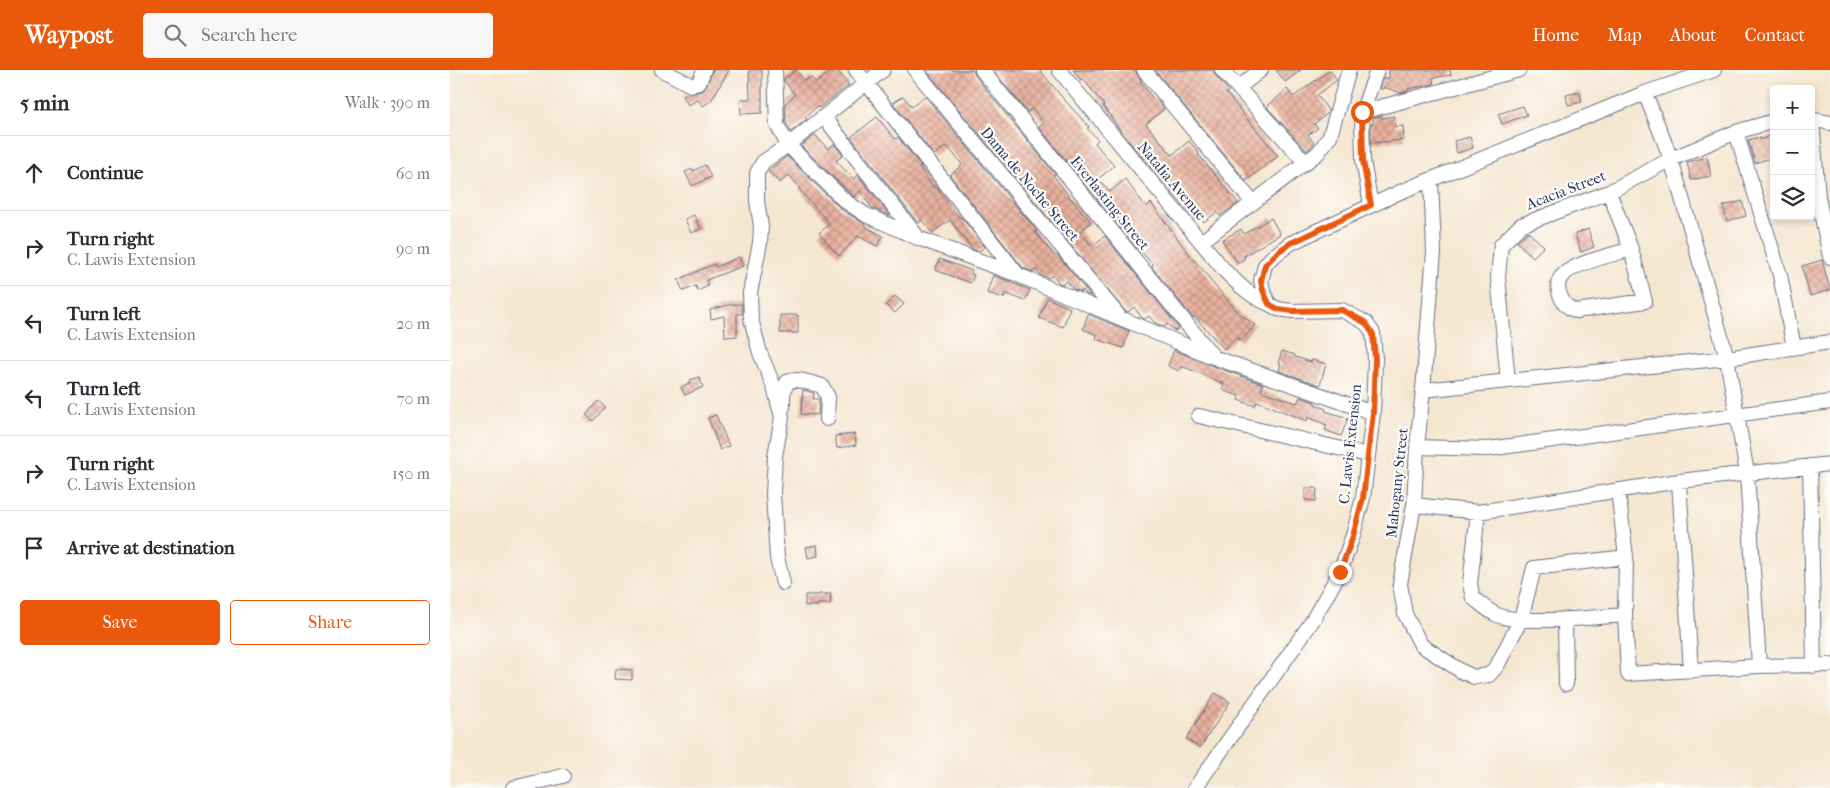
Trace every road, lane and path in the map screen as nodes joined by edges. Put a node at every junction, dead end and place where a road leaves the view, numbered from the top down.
1 (662, 70) edge
2 (704, 70) edge
3 (775, 70) edge
4 (856, 70) edge
5 (883, 70) edge
6 (915, 70) edge
7 (982, 70) edge
8 (1059, 70) edge
9 (1144, 70) edge
10 (1222, 70) edge
11 (1261, 70) edge
12 (1349, 70) edge
13 (1377, 70) edge
14 (1519, 70) edge
15 (1714, 70) edge
16 (1469, 77) edge
17 (867, 82) junction
18 (1238, 88) junction
19 (1645, 93) junction
20 (1362, 112) junction
21 (824, 117) junction
22 (1815, 120) edge
23 (1770, 121) edge
24 (1830, 123) edge
25 (1813, 130) edge
26 (1736, 132) junction
27 (788, 145) junction
28 (1671, 159) junction
29 (1306, 163) junction
30 (1431, 180) junction
31 (1609, 192) junction
32 (1824, 197) edge
33 (1253, 203) junction
34 (1371, 205) junction
35 (918, 238) junction
36 (1201, 242) junction
37 (1631, 249) junction
38 (1830, 257) edge
39 (1018, 275) junction
40 (1269, 304) junction
41 (1120, 318) junction
42 (1830, 342) edge
43 (1794, 348) junction
44 (1213, 357) junction
45 (1727, 358) junction
46 (1508, 381) junction
47 (1423, 390) junction
48 (1830, 402) edge
49 (1373, 413) junction
50 (1737, 414) junction
51 (1199, 416) dead end
52 (782, 417) junction
53 (827, 419) dead end
54 (1417, 447) junction
55 (1368, 455) junction
56 (1830, 464) edge
57 (1810, 466) junction
58 (1747, 473) junction
59 (1679, 481) junction
60 (1618, 490) junction
61 (1414, 505) junction
62 (1478, 512) junction
63 (1626, 556) junction
64 (782, 583) dead end
65 (1624, 615) junction
66 (1521, 619) junction
67 (1565, 619) junction
68 (1830, 665) edge
69 (1759, 666) junction
70 (1814, 666) junction
71 (1691, 671) junction
72 (1566, 684) dead end
73 (563, 776) dead end
74 (513, 788) edge
75 (1195, 788) edge

1 - 2 street
3 - 27 street
4 - 17 street
5 - 17 street
6 - 41 street, Dama de Noche Street
7 - 44 street, Everlasting Street
8 - 36 street, Natalia Avenue
9 - 33 street
10 - 18 street
11 - 18 street
12 - 29 street
13 - 20 street
14 - 16 street
15 - 19 street
16 - 20 street
17 - 21 street
17 - 39 street
18 - 29 street
19 - 28 street
19 - 30 street
20 - 34 street
21 - 27 street
21 - 35 street
22 - 24 street
23 - 26 street, Acacia Street
25 - 32 street
26 - 28 street, Acacia Street
26 - 43 street
27 - 35 street
27 - 52 street
28 - 31 street, Acacia Street
28 - 45 street
29 - 33 street
30 - 34 street
30 - 47 street, Mahogany Street
31 - 37 street
31 - 46 street, Acacia Street
32 - 38 street
33 - 36 street
34 - 40 street
35 - 39 street
36 - 40 street, Natalia Avenue
37 - 37 street
39 - 41 street
40 - 49 street, C. Lawis Extension
41 - 44 street
42 - 43 street
43 - 45 street
44 - 49 street
45 - 46 street
45 - 50 street
46 - 47 street
47 - 54 street, Mahogany Street
48 - 50 street
49 - 55 street, C. Lawis Extension
50 - 54 street
50 - 58 street
51 - 55 street
52 - 53 street
52 - 64 street
54 - 61 street, Mahogany Street
55 - 75 street, C. Lawis Extension
56 - 57 street
57 - 58 street
57 - 70 street
58 - 59 street
58 - 69 street
59 - 60 street
59 - 71 street
60 - 62 street
60 - 63 street
61 - 62 street
61 - 66 street, Mahogany Street
62 - 66 street
63 - 65 street
63 - 66 street
65 - 67 street
65 - 71 street
66 - 67 street
67 - 72 street
68 - 70 street
69 - 70 street
69 - 71 street
73 - 74 street

